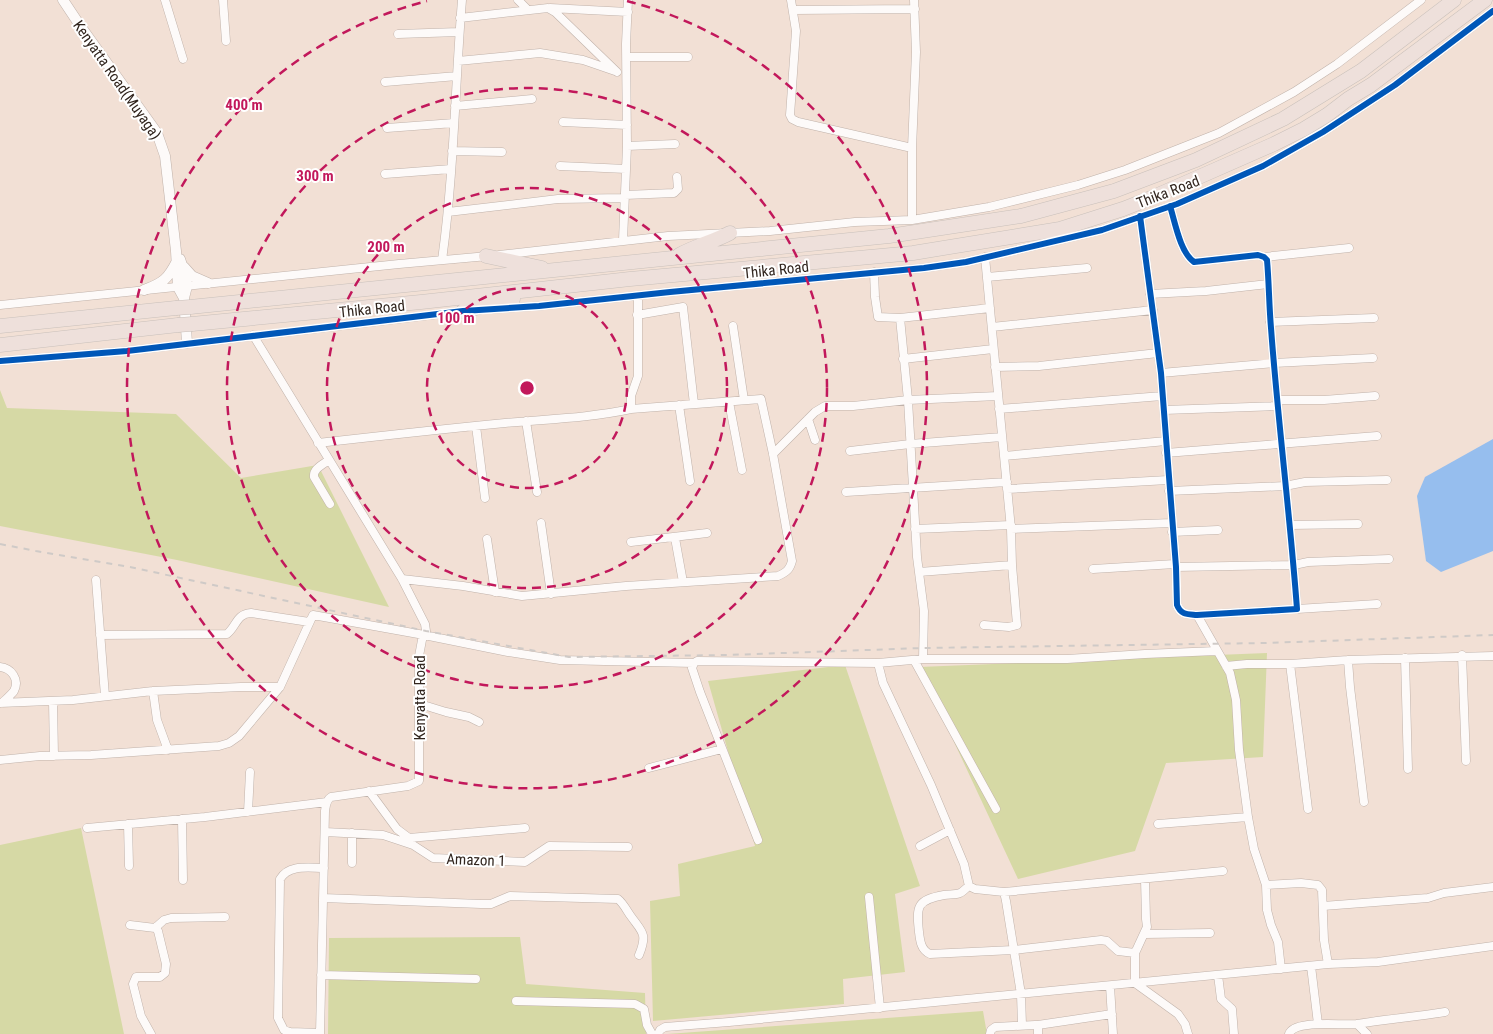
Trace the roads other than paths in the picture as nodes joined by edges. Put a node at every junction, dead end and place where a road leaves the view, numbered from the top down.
1 (63, 0) edge
2 (165, 0) edge
3 (223, 0) edge
4 (462, 0) edge
5 (518, 0) edge
6 (628, 0) edge
7 (792, 0) edge
8 (1421, 0) edge
9 (1454, 0) edge
10 (1485, 0) edge
11 (914, 4) edge
12 (548, 8) junction
13 (528, 10) junction
14 (793, 10) junction
15 (1493, 11) edge
16 (628, 12) junction
17 (460, 18) junction
18 (459, 32) junction
19 (398, 34) dead end
20 (226, 41) dead end
21 (627, 57) junction
22 (688, 57) dead end
23 (183, 59) dead end
24 (458, 61) junction
25 (617, 72) junction
26 (457, 76) junction
27 (627, 76) junction
28 (385, 82) dead end
29 (532, 99) dead end
30 (455, 106) junction
31 (563, 122) dead end
32 (454, 123) junction
33 (627, 125) junction
34 (386, 128) dead end
35 (675, 144) dead end
36 (627, 146) junction
37 (912, 148) junction
38 (452, 151) junction
39 (502, 152) dead end
40 (560, 166) dead end
41 (451, 169) junction
42 (626, 169) junction
43 (385, 174) dead end
44 (677, 177) dead end
45 (625, 196) junction
46 (1170, 206) junction
47 (448, 212) junction
48 (1140, 216) junction
49 (912, 220) junction
50 (730, 233) junction
51 (623, 240) junction
52 (1349, 248) dead end
53 (486, 256) junction
54 (985, 257) junction
55 (1264, 257) junction
56 (178, 259) junction
57 (672, 259) junction
58 (442, 260) junction
59 (1087, 268) dead end
60 (555, 271) junction
61 (874, 272) junction
62 (987, 277) junction
63 (208, 283) junction
64 (1268, 284) junction
65 (183, 287) junction
66 (552, 288) junction
67 (144, 290) junction
68 (1150, 294) junction
69 (638, 296) junction
70 (183, 304) junction
71 (0, 305) edge
72 (990, 308) junction
73 (1152, 310) junction
74 (463, 311) junction
75 (637, 315) junction
76 (900, 318) junction
77 (1374, 318) dead end
78 (1270, 322) junction
79 (0, 326) edge
80 (733, 326) dead end
81 (992, 327) junction
82 (253, 335) junction
83 (187, 343) junction
84 (0, 345) edge
85 (993, 349) junction
86 (1158, 352) junction
87 (1373, 358) dead end
88 (903, 359) junction
89 (0, 361) edge
90 (1274, 363) junction
91 (995, 367) junction
92 (1160, 373) junction
93 (998, 396) junction
94 (1162, 396) junction
95 (1375, 396) dead end
96 (744, 400) junction
97 (908, 400) junction
98 (728, 402) junction
99 (1278, 403) junction
100 (694, 404) junction
101 (679, 405) junction
102 (630, 409) junction
103 (999, 409) junction
104 (1164, 410) junction
105 (808, 419) junction
106 (526, 421) junction
107 (476, 426) junction
108 (1377, 436) dead end
109 (1002, 437) junction
110 (815, 440) dead end
111 (1166, 441) junction
112 (318, 443) junction
113 (910, 444) junction
114 (1282, 445) junction
115 (850, 451) dead end
116 (1166, 453) junction
117 (773, 454) junction
118 (1004, 456) junction
119 (328, 460) junction
120 (742, 470) dead end
121 (1168, 480) junction
122 (1387, 480) dead end
123 (690, 481) dead end
124 (1007, 486) junction
125 (1285, 486) junction
126 (913, 488) junction
127 (1169, 491) junction
128 (537, 492) dead end
129 (846, 492) dead end
130 (486, 498) dead end
131 (330, 504) dead end
132 (542, 523) dead end
133 (1172, 523) junction
134 (1358, 524) dead end
135 (1290, 525) junction
136 (1011, 527) junction
137 (915, 529) junction
138 (1218, 530) dead end
139 (1172, 532) junction
140 (707, 533) dead end
141 (675, 538) junction
142 (487, 539) dead end
143 (631, 542) dead end
144 (1389, 559) dead end
145 (1012, 565) junction
146 (1294, 565) junction
147 (1175, 566) junction
148 (1092, 568) dead end
149 (919, 572) junction
150 (96, 580) dead end
151 (402, 580) junction
152 (683, 582) junction
153 (495, 592) junction
154 (551, 594) junction
155 (1377, 604) dead end
156 (1297, 609) junction
157 (1197, 615) junction
158 (309, 622) junction
159 (984, 625) dead end
160 (100, 635) junction
161 (424, 635) junction
162 (1216, 651) junction
163 (1462, 656) junction
164 (1493, 656) edge
165 (1405, 658) junction
166 (923, 659) junction
167 (914, 660) junction
168 (1348, 660) junction
169 (694, 663) junction
170 (878, 663) junction
171 (1290, 664) junction
172 (1226, 666) junction
173 (0, 667) edge
174 (280, 687) junction
175 (153, 691) junction
176 (105, 696) junction
177 (53, 701) junction
178 (1, 703) edge
179 (420, 704) junction
180 (479, 722) dead end
181 (722, 749) junction
182 (168, 750) junction
183 (54, 756) junction
184 (0, 760) edge
185 (1466, 760) dead end
186 (649, 768) dead end
187 (1408, 769) dead end
188 (250, 772) dead end
189 (369, 791) junction
190 (327, 802) junction
191 (1364, 802) dead end
192 (996, 809) dead end
193 (1308, 809) dead end
194 (248, 812) junction
195 (1248, 817) junction
196 (182, 819) junction
197 (128, 824) junction
198 (1158, 824) dead end
199 (87, 828) dead end
200 (525, 828) dead end
201 (950, 830) junction
202 (325, 832) junction
203 (352, 833) junction
204 (758, 840) dead end
205 (920, 846) dead end
206 (628, 847) dead end
207 (352, 863) dead end
208 (129, 866) dead end
209 (324, 868) junction
210 (1224, 872) dead end
211 (1145, 879) junction
212 (183, 880) dead end
213 (1266, 885) junction
214 (969, 886) junction
215 (1493, 887) edge
216 (1004, 892) junction
217 (869, 897) dead end
218 (323, 898) junction
219 (1322, 906) junction
220 (225, 917) dead end
221 (130, 925) dead end
222 (155, 928) junction
223 (1210, 932) dead end
224 (1145, 934) junction
225 (1493, 946) edge
226 (1013, 950) junction
227 (1135, 953) junction
228 (639, 955) dead end
229 (1328, 964) junction
230 (1311, 966) junction
231 (1281, 969) junction
232 (321, 975) junction
233 (1218, 975) junction
234 (476, 979) dead end
235 (1135, 983) junction
236 (1110, 986) junction
237 (1021, 994) junction
238 (516, 1001) dead end
239 (880, 1008) junction
240 (1445, 1012) dead end
241 (1112, 1014) junction
242 (1318, 1024) junction
243 (1357, 1024) junction
244 (1022, 1025) junction
245 (1038, 1025) junction
246 (320, 1033) edge
247 (151, 1034) edge
248 (652, 1034) edge
249 (658, 1034) edge
250 (990, 1034) edge
251 (1038, 1034) edge
252 (1113, 1034) edge
253 (1188, 1034) edge
254 (1234, 1034) edge
255 (1289, 1034) edge
256 (1367, 1034) edge

1 - 56 main road, Kenyatta Road(Muyaga)
2 - 23 street
3 - 20 street
4 - 17 street
5 - 13 street
6 - 16 street
7 - 14 street
8 - 49 street
9 - 57 highway, Thika Road
10 - 66 highway, Thika Road
11 - 14 street
11 - 37 street
12 - 13 street
12 - 16 street
12 - 25 street
13 - 17 street
14 - 37 street
15 - 46 street, Thika Road
16 - 21 street
17 - 18 street
18 - 19 street
18 - 24 street
21 - 22 street
21 - 27 street
24 - 25 street
24 - 26 street
25 - 27 street
26 - 28 street
26 - 30 street
27 - 33 street
29 - 30 street
30 - 32 street
31 - 33 street
32 - 34 street
32 - 38 street
33 - 36 street
35 - 36 street
36 - 42 street
37 - 49 street
38 - 39 street
38 - 41 street
40 - 42 street
41 - 43 street
41 - 47 street
42 - 45 street
44 - 45 street
45 - 47 street
45 - 51 street
46 - 48 street, Thika Road
46 - 55 street
47 - 58 street
48 - 54 street, Thika Road
48 - 68 street
49 - 50 street
50 - 51 street
50 - 57 highway
51 - 53 street
52 - 55 street
53 - 58 street
53 - 60 highway
54 - 61 street, Thika Road
54 - 62 street
55 - 64 street
56 - 63 main road
56 - 65 main road
56 - 67 main road
57 - 60 highway, Thika Road
58 - 63 street
59 - 62 street
60 - 70 highway, Thika Road
61 - 69 street, Thika Road
61 - 76 street
62 - 72 street
63 - 65 street
64 - 68 street
64 - 78 street
65 - 67 street
65 - 70 main road
66 - 74 highway
66 - 84 highway, Thika Road, bridge
67 - 71 street
68 - 73 street
69 - 74 street, Thika Road
69 - 75 street
70 - 79 highway, Thika Road
70 - 83 main road
72 - 76 street
72 - 81 street
73 - 81 street
73 - 86 street
74 - 82 street, Thika Road
75 - 100 street
75 - 102 street
76 - 88 street
77 - 78 street
78 - 90 street
80 - 96 street
81 - 85 street
82 - 83 street, Thika Road
82 - 112 street, Kenyatta Road
83 - 89 street, Thika Road
85 - 88 street
85 - 91 street
86 - 91 street
86 - 92 street
87 - 90 street
88 - 97 street
90 - 92 street
90 - 99 street
91 - 93 street
92 - 94 street
93 - 97 street
93 - 103 street
94 - 103 street
94 - 104 street
95 - 99 street
96 - 98 street
96 - 117 street
97 - 105 street
97 - 113 street
98 - 100 street
98 - 120 street
99 - 104 street
99 - 114 street
100 - 101 street
101 - 102 street
101 - 123 street
102 - 106 street
103 - 109 street
104 - 111 street
105 - 110 street
105 - 117 street
106 - 107 street
106 - 128 street
107 - 112 street
107 - 130 street
108 - 114 street
109 - 113 street
109 - 118 street
111 - 116 street
111 - 118 street
112 - 119 street, Kenyatta Road
113 - 115 street
113 - 126 street
114 - 116 street
114 - 125 street
116 - 121 street
117 - 152 street
118 - 124 street
119 - 131 street
119 - 151 street, Kenyatta Road
121 - 124 street
121 - 127 street
122 - 125 street
124 - 126 street
124 - 136 street
125 - 127 street
125 - 135 street
126 - 129 street
126 - 137 street
127 - 133 street
132 - 154 street
133 - 136 street
133 - 139 street
134 - 135 street
135 - 146 street
136 - 137 street
136 - 145 street
137 - 149 street
138 - 139 street
139 - 147 street
140 - 141 street
141 - 143 street
141 - 152 street
142 - 153 street
144 - 146 street
145 - 149 street
145 - 159 street
146 - 147 street
146 - 156 street
147 - 148 street
147 - 157 street
149 - 166 street
150 - 160 street
151 - 153 street
151 - 161 street, Kenyatta Road
152 - 154 street
153 - 154 street
155 - 156 street
156 - 157 street
157 - 162 street
158 - 160 street
158 - 161 street
158 - 174 street
160 - 176 street
161 - 169 street
161 - 179 street, Kenyatta Road
162 - 166 street
162 - 172 street
163 - 164 street
163 - 165 street
163 - 185 street
165 - 168 street
165 - 187 street
166 - 167 street
167 - 170 street
167 - 192 street
168 - 171 street
168 - 191 street
169 - 170 street
169 - 181 street
170 - 201 street
171 - 172 street
171 - 193 street
172 - 195 street
173 - 178 street
174 - 175 street
174 - 182 street
175 - 176 street
175 - 182 street
176 - 177 street
177 - 178 street
177 - 183 street
179 - 180 street
179 - 189 street, Kenyatta Road
181 - 186 street
181 - 204 street
182 - 183 street
183 - 184 street
188 - 194 street
189 - 190 street, Kenyatta Road
189 - 200 street
190 - 194 street, Kenyatta Road
190 - 202 street
194 - 196 street, Kenyatta Road
195 - 198 street
195 - 213 street
196 - 197 street, Kenyatta Road
196 - 212 street
197 - 199 street, Kenyatta Road
197 - 208 street
201 - 205 street
201 - 214 street
202 - 203 street, Amazon 1
202 - 209 street
203 - 206 street, Amazon 1
203 - 207 street
209 - 218 street
209 - 246 street
210 - 211 street
211 - 216 street
211 - 224 street
213 - 219 street
213 - 231 street
214 - 216 street
214 - 226 street
215 - 219 street
216 - 226 street
217 - 239 street
218 - 228 street
218 - 232 street
219 - 229 street
220 - 222 street
221 - 222 street
222 - 247 street
223 - 224 street
224 - 227 street
225 - 229 street
226 - 227 street
226 - 237 street
227 - 235 street
229 - 230 street
230 - 231 street
230 - 242 street
231 - 233 street
232 - 234 street
232 - 246 street
233 - 235 street
233 - 254 street
235 - 236 street
235 - 253 street
236 - 237 street
236 - 241 street
237 - 239 street
237 - 244 street
238 - 248 street
239 - 249 street
240 - 243 street
241 - 245 street
241 - 252 street
242 - 243 street
242 - 255 street
243 - 256 street
244 - 245 street
244 - 250 street
245 - 251 street

